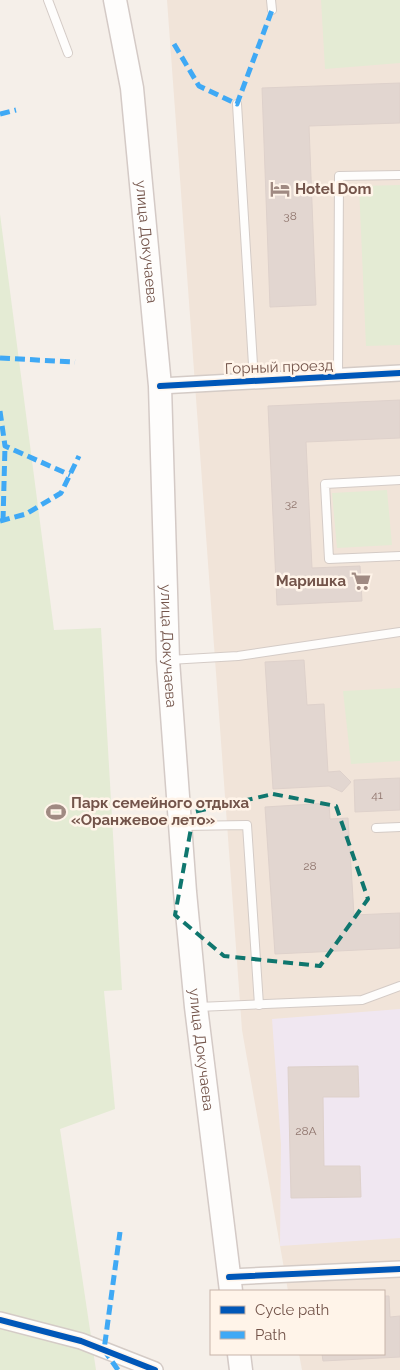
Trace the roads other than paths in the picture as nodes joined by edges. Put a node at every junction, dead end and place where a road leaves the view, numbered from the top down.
1 (48, 0) edge
2 (115, 0) edge
3 (271, 0) edge
4 (272, 10) dead end
5 (68, 53) dead end
6 (237, 104) dead end
7 (400, 175) edge
8 (400, 373) edge
9 (338, 377) junction
10 (254, 381) junction
11 (160, 386) junction
12 (400, 480) edge
13 (400, 556) edge
14 (400, 632) edge
15 (168, 660) junction
16 (180, 826) junction
17 (400, 827) edge
18 (376, 828) dead end
19 (400, 986) edge
20 (259, 1005) junction
21 (196, 1007) junction
22 (400, 1269) edge
23 (230, 1284) edge
24 (0, 1320) edge
25 (239, 1355) edge
26 (155, 1370) edge
27 (241, 1370) edge

1 - 5 lane
2 - 11 main road, улица Докучаева
3 - 4 lane
6 - 10 lane
7 - 9 lane
8 - 9 street, Горный проезд
9 - 10 street, Горный проезд
10 - 11 street, Горный проезд
11 - 15 main road, улица Докучаева
12 - 13 lane
14 - 15 lane
15 - 16 main road, улица Докучаева
16 - 20 lane
16 - 21 main road, улица Докучаева
17 - 18 lane
19 - 20 lane
20 - 21 lane
21 - 23 main road, улица Докучаева
22 - 23 street
24 - 26 street
25 - 27 main road

